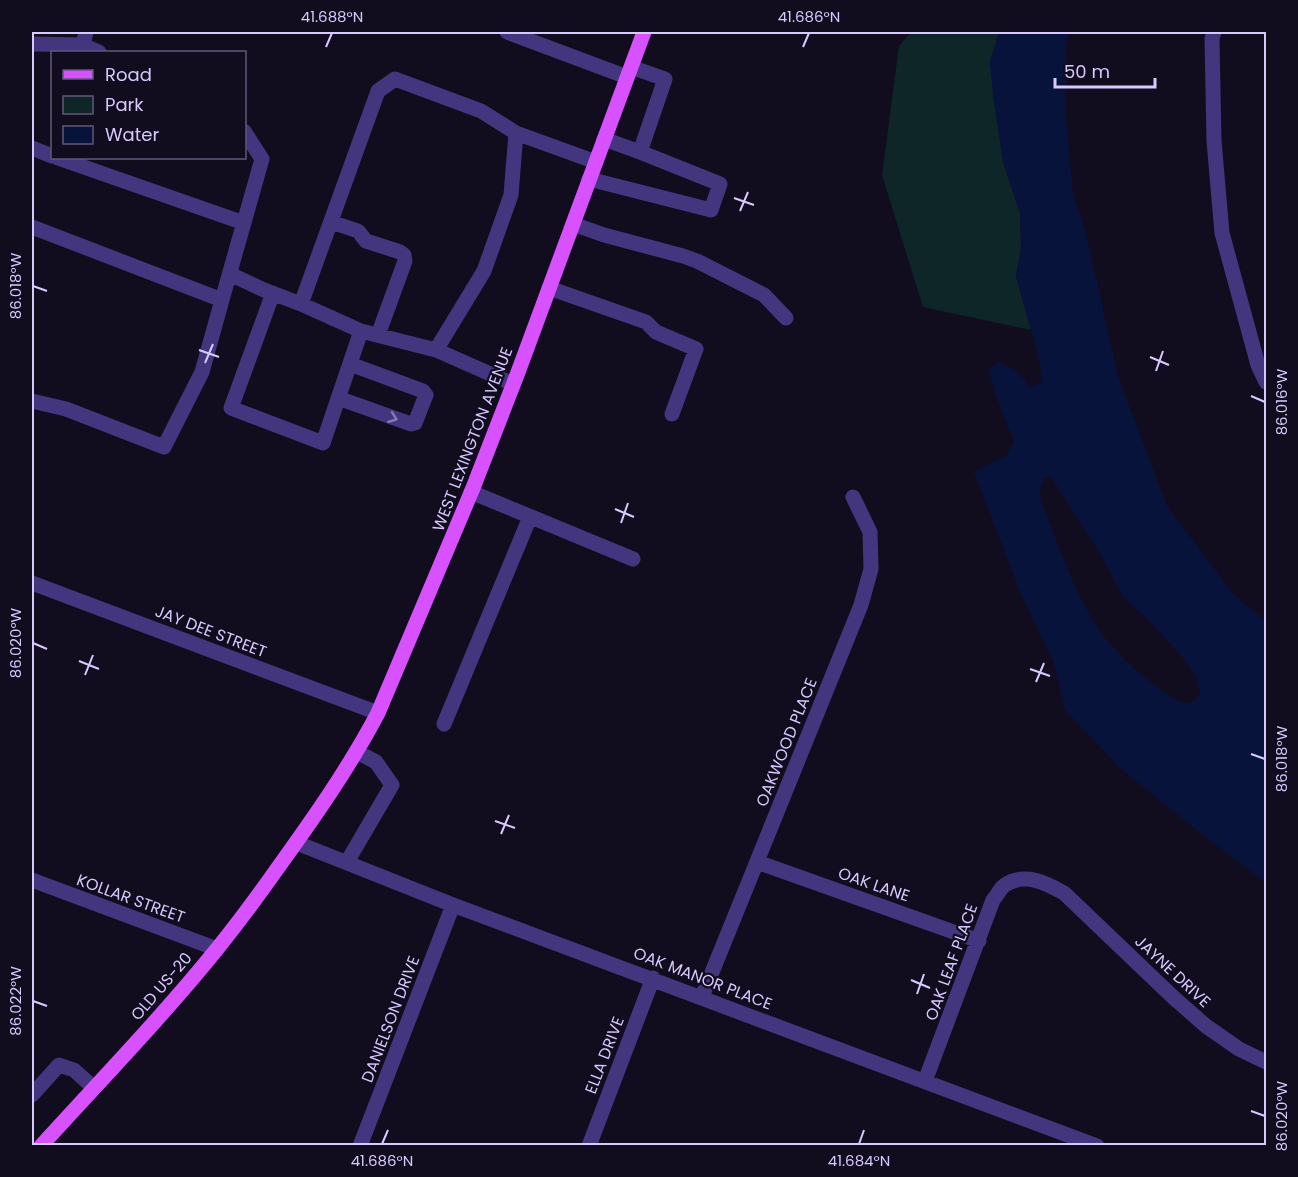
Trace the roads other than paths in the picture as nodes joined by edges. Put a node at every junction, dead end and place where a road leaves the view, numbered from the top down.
1 (507, 32) edge
2 (644, 32) edge
3 (1214, 32) edge
4 (84, 38) edge
5 (32, 44) edge
6 (98, 51) edge
7 (629, 72) junction
8 (516, 133) junction
9 (246, 134) edge
10 (604, 139) junction
11 (32, 148) edge
12 (640, 152) junction
13 (51, 156) edge
14 (61, 159) edge
15 (596, 162) junction
16 (589, 179) junction
17 (331, 222) junction
18 (244, 223) junction
19 (573, 224) junction
20 (32, 227) edge
21 (230, 274) junction
22 (549, 288) junction
23 (273, 293) junction
24 (222, 300) junction
25 (301, 304) junction
26 (786, 318) dead end
27 (361, 331) junction
28 (378, 335) junction
29 (436, 350) junction
30 (350, 364) junction
31 (1266, 382) edge
32 (513, 384) junction
33 (338, 398) junction
34 (32, 401) edge
35 (672, 414) dead end
36 (471, 492) junction
37 (853, 497) dead end
38 (530, 517) junction
39 (633, 559) dead end
40 (32, 583) edge
41 (378, 713) junction
42 (444, 724) dead end
43 (357, 752) junction
44 (297, 843) junction
45 (347, 862) junction
46 (757, 862) junction
47 (32, 880) edge
48 (1064, 892) joint
49 (453, 904) junction
50 (978, 941) junction
51 (217, 949) junction
52 (653, 978) junction
53 (702, 996) junction
54 (1266, 1062) edge
55 (926, 1081) junction
56 (94, 1088) junction
57 (32, 1095) edge
58 (41, 1146) edge
59 (360, 1146) edge
60 (589, 1146) edge
61 (1097, 1146) edge

1 - 7 street
2 - 7 main road, WEST LEXINGTON AVENUE
3 - 31 street
4 - 5 street
4 - 6 street
7 - 10 main road, WEST LEXINGTON AVENUE
7 - 12 street
8 - 15 street
8 - 17 street
8 - 29 street
9 - 18 street
10 - 12 street
10 - 15 main road, WEST LEXINGTON AVENUE
11 - 13 street
12 - 16 street
14 - 18 street
15 - 16 main road, WEST LEXINGTON AVENUE
16 - 19 main road, WEST LEXINGTON AVENUE
17 - 25 street
17 - 28 street
18 - 21 street
19 - 22 main road, WEST LEXINGTON AVENUE
19 - 26 street
20 - 24 street
21 - 23 street
21 - 24 street
22 - 32 main road, WEST LEXINGTON AVENUE
22 - 35 street
23 - 25 street
23 - 33 street
24 - 34 street
25 - 27 street
27 - 28 street
27 - 30 street
28 - 29 street
29 - 32 street
30 - 33 street
33 -> 30 street
32 - 36 main road, WEST LEXINGTON AVENUE
36 - 38 street
36 - 41 main road, WEST LEXINGTON AVENUE
37 - 46 street, OAKWOOD PLACE
38 - 39 street
38 - 42 street
40 - 41 street, JAY DEE STREET
41 - 43 main road, WEST LEXINGTON AVENUE
43 - 44 main road, WEST LEXINGTON AVENUE
43 - 45 street
44 - 45 street, OAK MANOR PLACE
44 - 51 main road, OLD US-20
45 - 49 street, OAK MANOR PLACE
46 - 50 street, OAK LANE
46 - 53 street, OAKWOOD PLACE
47 - 51 street, KOLLAR STREET
48 - 50 street, OAK LEAF PLACE
48 - 54 street, JAYNE DRIVE
49 - 52 street, OAK MANOR PLACE
49 - 59 street, DANIELSON DRIVE
50 - 55 street, OAK LEAF PLACE
51 - 56 main road, OLD US-20
52 - 53 street, OAK MANOR PLACE
52 - 60 street, ELLA DRIVE
53 - 55 street, OAK MANOR PLACE
55 - 61 street, OAK MANOR PLACE
56 - 57 street
56 - 58 main road, OLD US-20

